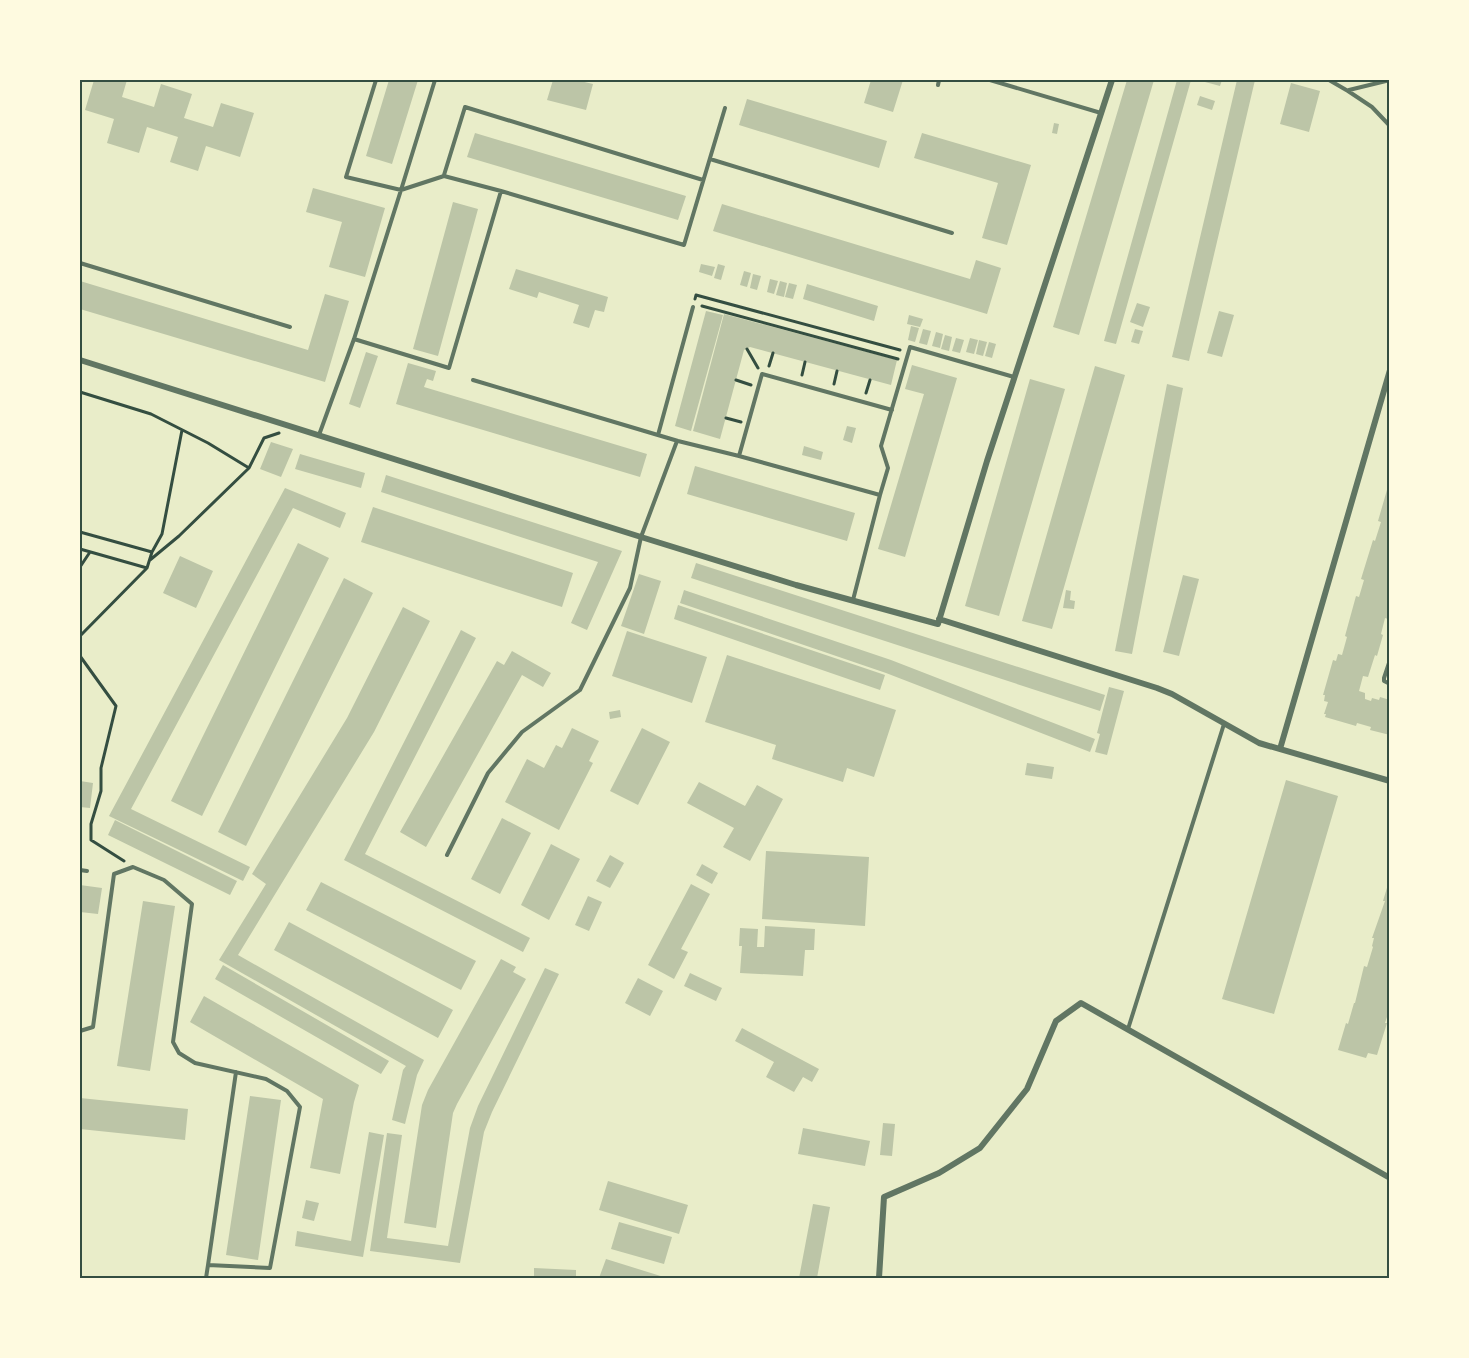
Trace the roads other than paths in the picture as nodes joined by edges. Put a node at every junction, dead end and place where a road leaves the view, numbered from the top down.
1 (376, 80) edge
2 (435, 80) edge
3 (939, 80) edge
4 (990, 80) edge
5 (1112, 80) edge
6 (1329, 80) edge
7 (1389, 80) edge
8 (938, 85) dead end
9 (1348, 90) junction
10 (725, 108) dead end
11 (1101, 113) junction
12 (1389, 126) edge
13 (710, 159) junction
14 (444, 176) junction
15 (703, 180) junction
16 (401, 190) junction
17 (501, 190) junction
18 (952, 233) dead end
19 (80, 263) edge
20 (693, 305) road end
21 (290, 327) dead end
22 (354, 339) junction
23 (80, 360) edge
24 (1389, 370) edge
25 (1014, 377) junction
26 (473, 380) dead end
27 (892, 410) junction
28 (658, 435) junction
29 (319, 436) junction
30 (678, 441) junction
31 (739, 456) junction
32 (880, 495) junction
33 (641, 537) junction
34 (853, 600) junction
35 (938, 622) junction
36 (1389, 660) edge
37 (1389, 684) edge
38 (1224, 724) junction
39 (1280, 750) junction
40 (1389, 781) edge
41 (447, 855) dead end
42 (80, 870) edge
43 (87, 871) dead end
44 (1128, 1030) junction
45 (80, 1031) edge
46 (236, 1072) junction
47 (1389, 1178) edge
48 (208, 1265) junction
49 (206, 1278) edge
50 (879, 1278) edge

1 - 16 lane
2 - 16 lane
3 - 8 lane
4 - 11 lane
5 - 11 street
6 - 9 lane
7 - 9 lane
9 - 12 lane
10 - 13 lane
11 - 25 street
13 - 15 lane
13 - 18 lane
14 - 15 lane
14 - 16 lane
14 - 17 lane
15 - 17 lane
16 - 22 lane
17 - 22 lane
19 - 21 lane
20 - 28 lane
22 - 29 lane
23 - 29 street
24 - 39 street
25 - 27 lane
25 - 35 street
26 - 28 lane
27 - 31 lane
27 - 32 lane
28 - 30 lane
29 - 33 street
30 - 31 lane
30 - 33 lane
31 - 32 lane
32 - 34 lane
33 - 34 street
33 - 41 lane
34 - 35 street
35 - 38 street
36 - 37 lane
38 - 39 street
38 - 44 lane
39 - 40 street
42 - 43 lane
44 - 47 street
44 - 50 street
45 - 46 lane
46 - 48 lane
46 - 48 lane
48 - 49 lane

